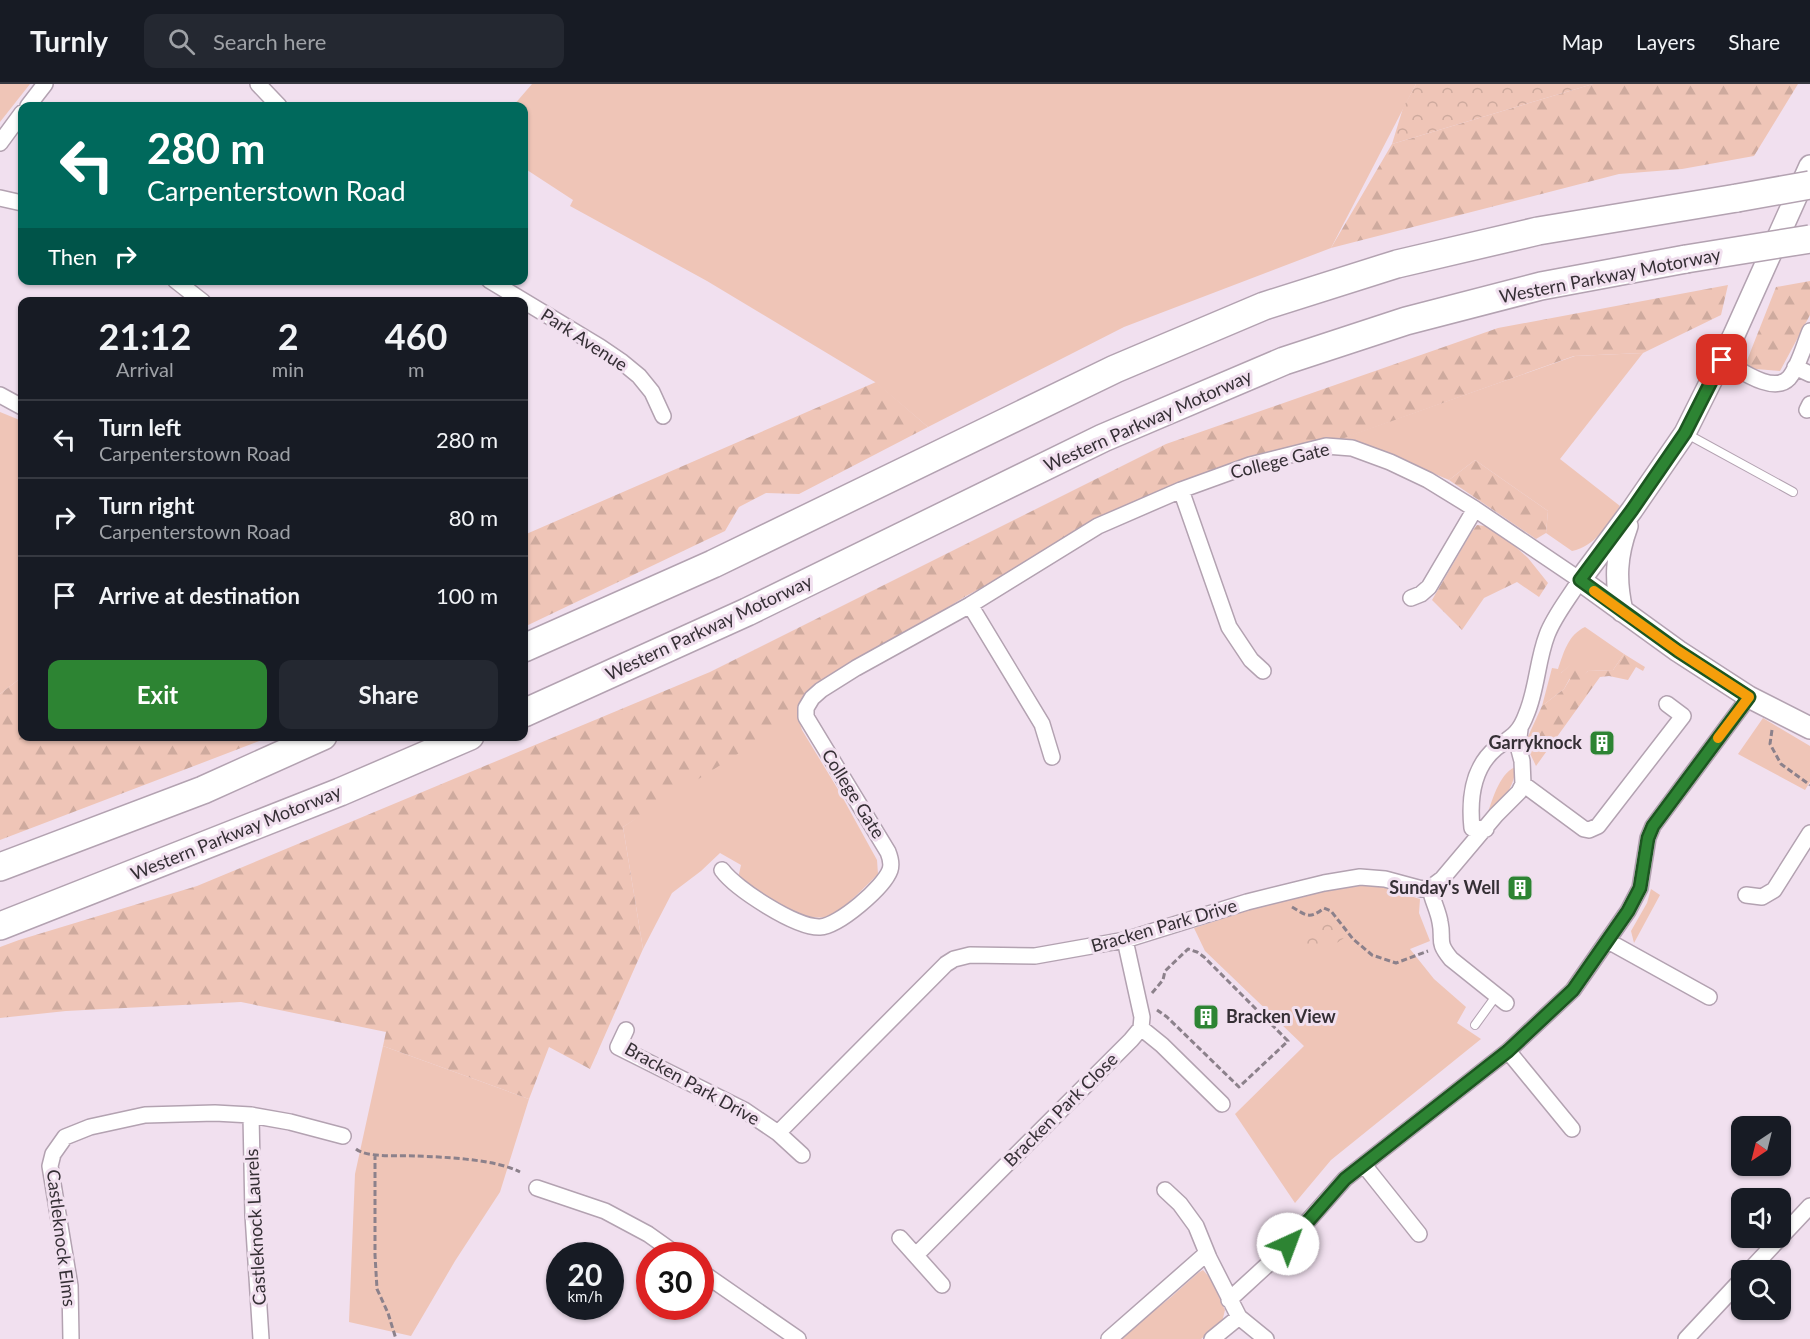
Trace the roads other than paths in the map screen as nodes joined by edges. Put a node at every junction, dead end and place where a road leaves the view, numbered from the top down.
1 (45, 84) edge
2 (258, 84) edge
3 (31, 102) edge
4 (275, 102) edge
5 (18, 118) edge
6 (0, 143) edge
7 (1810, 166) edge
8 (1810, 185) edge
9 (0, 198) edge
10 (18, 202) edge
11 (1810, 239) edge
12 (181, 285) edge
13 (497, 285) edge
14 (197, 297) edge
15 (517, 297) edge
16 (528, 304) edge
17 (1810, 331) edge
18 (1722, 360) junction
19 (1795, 367) junction
20 (1810, 374) edge
21 (0, 395) edge
22 (18, 405) edge
23 (663, 416) dead end
24 (1685, 433) junction
25 (1181, 490) junction
26 (1793, 492) dead end
27 (1475, 509) junction
28 (1632, 510) junction
29 (1580, 580) junction
30 (1411, 598) dead end
31 (970, 605) junction
32 (1622, 611) junction
33 (528, 646) edge
34 (1263, 671) dead end
35 (1749, 697) junction
36 (1667, 704) dead end
37 (528, 711) edge
38 (1810, 728) edge
39 (1520, 729) junction
40 (312, 741) edge
41 (458, 741) edge
42 (1052, 757) dead end
43 (1523, 784) junction
44 (1486, 829) junction
45 (1810, 833) edge
46 (0, 867) edge
47 (722, 870) dead end
48 (1430, 888) junction
49 (1746, 895) dead end
50 (0, 926) edge
51 (1125, 940) junction
52 (1608, 940) junction
53 (1709, 997) dead end
54 (1501, 1000) joint
55 (1475, 1025) dead end
56 (1141, 1028) junction
57 (626, 1030) dead end
58 (1508, 1051) junction
59 (1222, 1104) dead end
60 (251, 1115) junction
61 (1572, 1129) dead end
62 (778, 1133) junction
63 (343, 1136) dead end
64 (802, 1155) dead end
65 (1364, 1165) junction
66 (537, 1188) dead end
67 (1165, 1190) dead end
68 (1810, 1206) edge
69 (1419, 1234) dead end
70 (900, 1238) dead end
71 (659, 1242) edge
72 (1207, 1253) junction
73 (916, 1255) junction
74 (1759, 1260) edge
75 (714, 1281) edge
76 (942, 1285) dead end
77 (1731, 1291) edge
78 (1229, 1300) junction
79 (1239, 1317) junction
80 (71, 1339) edge
81 (261, 1339) edge
82 (798, 1339) edge
83 (1109, 1339) edge
84 (1212, 1339) edge
85 (1266, 1339) edge
86 (1686, 1339) edge

1 - 3 street
2 - 4 street
5 - 6 street
7 - 18 street
8 - 33 highway, bridge
9 - 10 street
11 - 37 highway, Western Parkway Motorway, bridge
12 - 14 street
13 - 15 street, Park Avenue
16 - 23 street, Park Avenue
17 - 19 street
18 - 19 street
18 - 24 street
19 - 20 street
21 - 22 street
24 - 26 lane
24 - 28 street
25 - 27 street, College Gate
25 - 31 street, College Gate
25 - 34 street
27 - 29 street, College Gate
27 - 30 street
28 - 29 street
28 - 32 street
29 - 32 street
29 - 39 street
31 - 42 street
31 - 47 street, College Gate
32 - 35 street
35 - 38 street
35 - 52 street
36 - 43 street
39 - 43 street
39 - 44 street
40 - 46 highway
41 - 50 highway, Western Parkway Motorway
43 - 44 street
44 - 48 street
45 - 49 street
48 - 51 street, Bracken Park Drive
48 - 54 street
51 - 56 street
51 - 62 street, Bracken Park Drive
52 - 53 street
52 - 58 street
54 - 55 lane
56 - 59 street
56 - 73 street, Bracken Park Close
57 - 62 street, Bracken Park Drive
58 - 61 street
58 - 65 street
60 - 63 street, Castleknock Elms
60 - 80 street, Castleknock Elms
60 - 81 street, Castleknock Laurels
62 - 64 street, Bracken Park Drive
65 - 69 street
65 - 78 street
66 - 71 street
67 - 72 street
68 - 74 street
70 - 73 street
72 - 78 street
72 - 83 street
73 - 76 street
75 - 82 street
77 - 86 street
78 - 79 street
79 - 84 street
79 - 85 street

